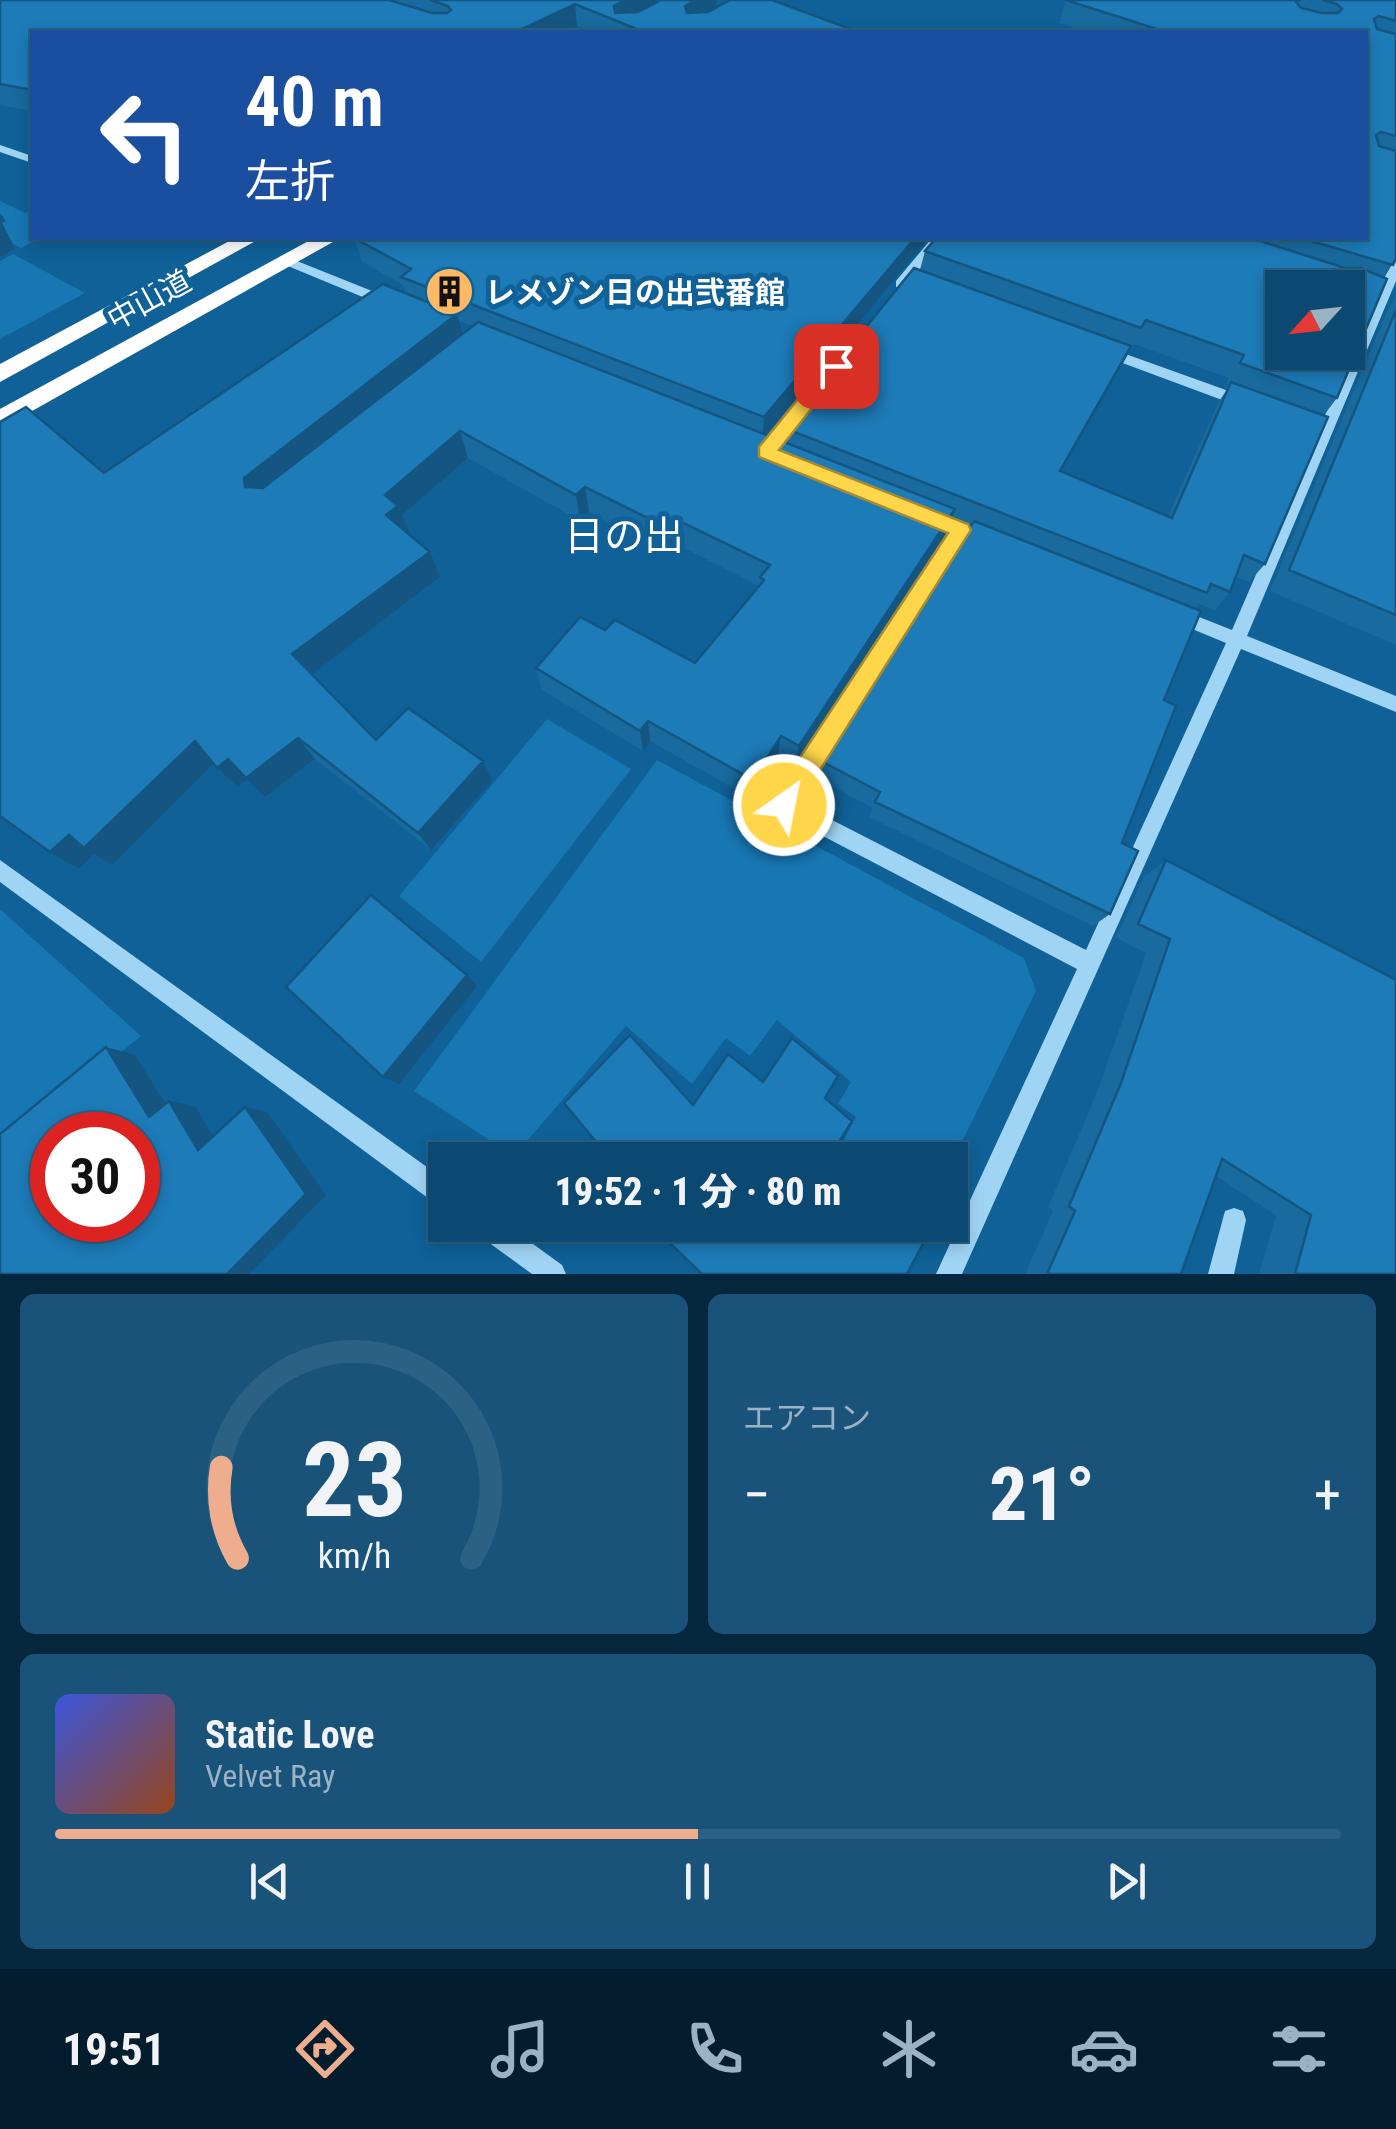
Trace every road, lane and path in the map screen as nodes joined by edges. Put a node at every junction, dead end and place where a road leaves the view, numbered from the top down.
1 (0, 148) edge
2 (30, 159) edge
3 (239, 240) edge
4 (325, 240) edge
5 (936, 240) edge
6 (286, 261) junction
7 (1396, 266) edge
8 (905, 279) junction
9 (924, 286) edge
10 (894, 294) edge
11 (1365, 294) edge
12 (1389, 301) edge
13 (410, 312) edge
14 (1088, 346) edge
15 (0, 374) edge
16 (1253, 406) edge
17 (0, 420) edge
18 (1308, 426) edge
19 (1326, 433) junction
20 (908, 508) edge
21 (961, 530) junction
22 (998, 544) edge
23 (1162, 610) edge
24 (1234, 639) junction
25 (1396, 704) edge
26 (0, 870) edge
27 (1091, 964) junction
28 (428, 1183) edge
29 (1234, 1220) dead end
30 (509, 1242) edge
31 (553, 1274) edge
32 (949, 1274) edge
33 (1221, 1274) edge

1 - 2 street
3 - 15 highway, 中山道
4 - 6 highway, 中山道
5 - 8 street
6 - 13 street
6 - 17 highway, 中山道
7 - 12 street
8 - 9 street
8 - 10 street
11 - 12 street
12 - 19 street
14 - 16 street
18 - 19 street
19 - 24 street
20 - 21 street
21 - 22 street
21 - 27 street
23 - 24 street
24 - 25 street
24 - 27 street
26 - 28 street
27 - 32 street
29 - 33 street
30 - 31 street

